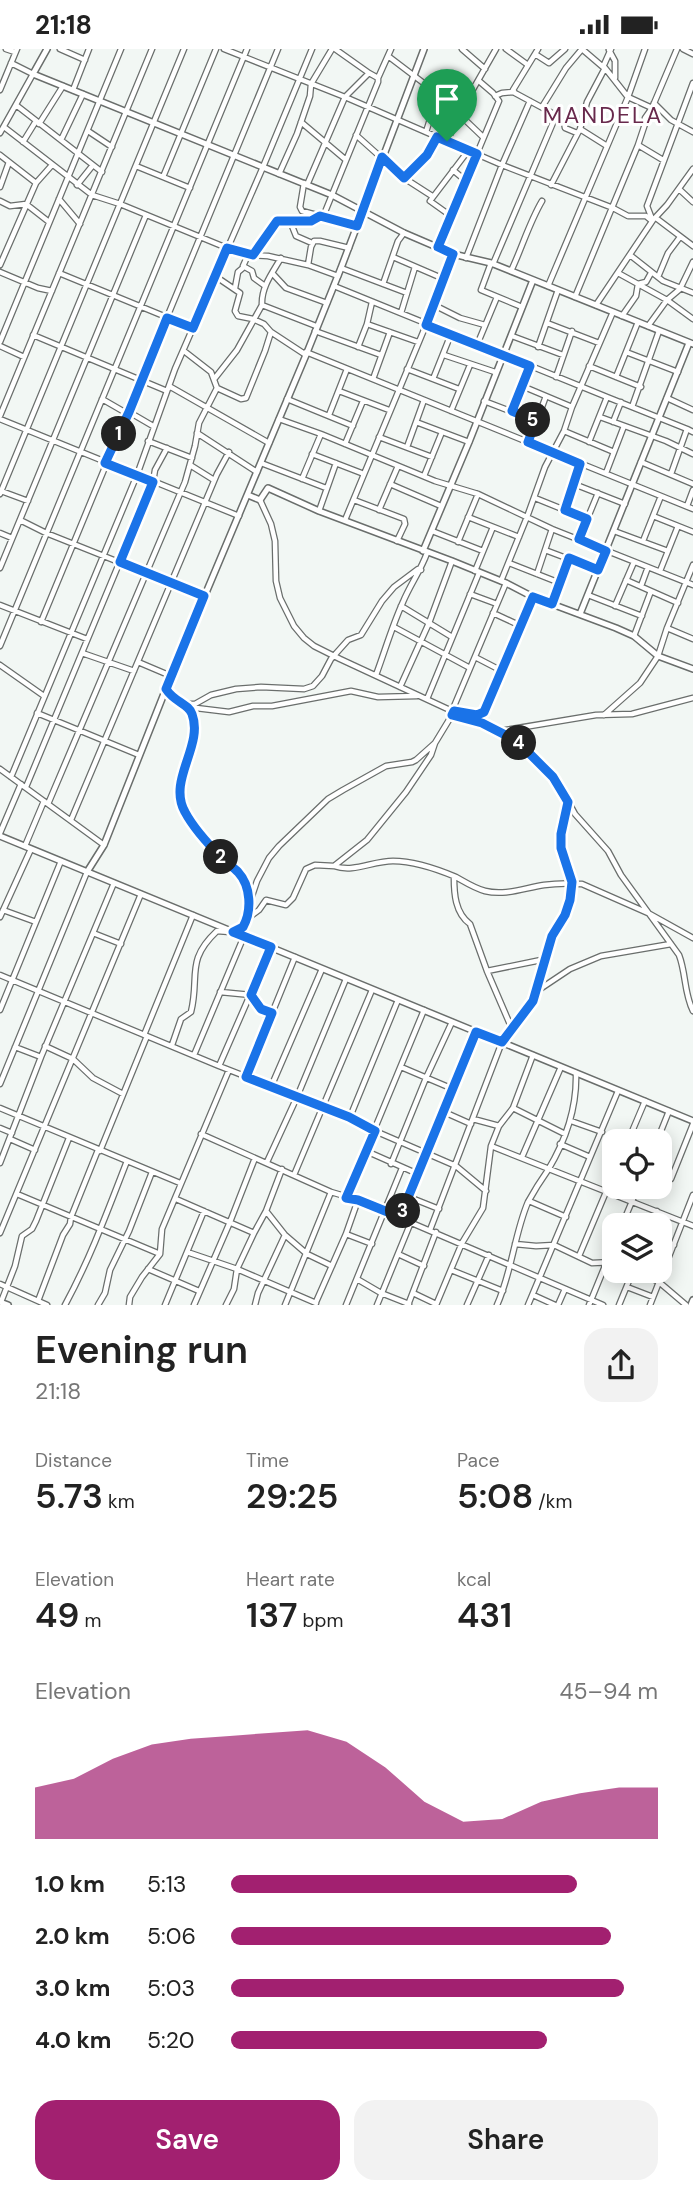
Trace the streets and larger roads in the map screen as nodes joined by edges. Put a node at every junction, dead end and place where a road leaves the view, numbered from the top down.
1 (6, 49) edge
2 (47, 49) edge
3 (60, 49) edge
4 (89, 49) edge
5 (121, 49) edge
6 (152, 49) edge
7 (184, 49) edge
8 (216, 49) edge
9 (224, 49) edge
10 (247, 49) edge
11 (278, 49) edge
12 (312, 49) edge
13 (333, 49) edge
14 (391, 49) edge
15 (424, 49) edge
16 (462, 49) edge
17 (496, 49) edge
18 (506, 49) edge
19 (565, 49) edge
20 (645, 49) edge
21 (677, 49) edge
22 (683, 49) edge
23 (580, 50) edge
24 (610, 50) edge
25 (16, 51) edge
26 (536, 51) edge
27 (693, 54) edge
28 (387, 56) junction
29 (243, 57) junction
30 (85, 60) junction
31 (11, 62) junction
32 (528, 65) junction
33 (270, 68) junction
34 (604, 68) junction
35 (485, 69) junction
36 (369, 72) junction
37 (33, 73) junction
38 (414, 77) junction
39 (378, 78) junction
40 (300, 79) junction
41 (615, 79) junction
42 (479, 81) junction
43 (693, 83) edge
44 (311, 84) junction
45 (63, 86) junction
46 (0, 90) edge
47 (73, 90) junction
48 (513, 92) junction
49 (83, 94) junction
50 (438, 94) junction
51 (495, 96) junction
52 (628, 96) junction
53 (345, 97) junction
54 (99, 101) junction
55 (530, 101) junction
56 (16, 105) junction
57 (653, 105) junction
58 (368, 107) junction
59 (542, 107) junction
60 (127, 112) junction
61 (460, 113) junction
62 (555, 118) junction
63 (396, 119) junction
64 (38, 122) junction
65 (301, 122) junction
66 (153, 123) junction
67 (677, 123) junction
68 (4, 127) junction
69 (88, 131) junction
70 (578, 131) junction
71 (426, 132) junction
72 (693, 132) edge
73 (0, 133) edge
74 (181, 134) junction
75 (356, 135) junction
76 (437, 137) junction
77 (483, 137) junction
78 (61, 139) junction
79 (447, 141) junction
80 (23, 142) junction
81 (325, 143) junction
82 (208, 145) junction
83 (638, 145) junction
84 (607, 146) junction
85 (112, 147) junction
86 (468, 151) junction
87 (78, 154) junction
88 (477, 154) junction
89 (0, 155) edge
90 (234, 155) junction
91 (382, 157) junction
92 (346, 160) junction
93 (663, 160) junction
94 (9, 162) junction
95 (93, 165) junction
96 (502, 165) junction
97 (52, 166) junction
98 (136, 166) junction
99 (263, 167) junction
100 (693, 169) edge
101 (453, 170) junction
102 (102, 172) junction
103 (279, 174) junction
104 (531, 175) junction
105 (163, 177) junction
106 (68, 178) junction
107 (404, 178) junction
108 (466, 181) junction
109 (1, 183) edge
110 (36, 183) junction
111 (305, 184) junction
112 (77, 185) junction
113 (551, 185) junction
114 (190, 188) junction
115 (679, 189) junction
116 (92, 195) junction
117 (332, 195) junction
118 (432, 196) junction
119 (586, 197) junction
120 (59, 199) junction
121 (0, 201) edge
122 (542, 201) dead end
123 (693, 202) edge
124 (26, 204) junction
125 (120, 204) junction
126 (613, 208) junction
127 (362, 211) junction
128 (146, 215) junction
129 (320, 216) junction
130 (451, 216) junction
131 (654, 220) junction
132 (290, 221) junction
133 (49, 222) junction
134 (80, 224) junction
135 (357, 226) junction
136 (174, 227) junction
137 (404, 233) junction
138 (200, 237) junction
139 (680, 237) junction
140 (312, 243) junction
141 (693, 246) edge
142 (438, 247) junction
143 (227, 248) junction
144 (348, 249) junction
145 (453, 254) junction
146 (251, 255) junction
147 (630, 255) junction
148 (393, 257) junction
149 (281, 258) junction
150 (466, 258) junction
151 (693, 262) edge
152 (492, 263) junction
153 (0, 265) edge
154 (308, 265) junction
155 (245, 267) junction
156 (415, 267) junction
157 (341, 268) junction
158 (511, 271) junction
159 (0, 272) edge
160 (59, 273) junction
161 (618, 273) junction
162 (652, 273) junction
163 (273, 274) junction
164 (215, 276) junction
165 (338, 276) junction
166 (658, 277) junction
167 (444, 279) junction
168 (533, 280) junction
169 (24, 282) junction
170 (383, 284) junction
171 (638, 284) junction
172 (87, 285) junction
173 (265, 286) junction
174 (334, 286) junction
175 (548, 286) junction
176 (235, 288) junction
177 (680, 289) junction
178 (558, 290) junction
179 (52, 291) junction
180 (407, 293) junction
181 (693, 293) edge
182 (114, 296) junction
183 (497, 297) junction
184 (575, 297) junction
185 (667, 300) junction
186 (372, 302) junction
187 (327, 303) junction
188 (262, 305) junction
189 (434, 305) junction
190 (596, 305) junction
191 (141, 307) junction
192 (522, 307) junction
193 (613, 312) junction
194 (401, 314) junction
195 (622, 316) junction
196 (167, 318) junction
197 (253, 319) junction
198 (693, 319) edge
199 (638, 322) junction
200 (547, 323) junction
201 (367, 324) junction
202 (426, 325) junction
203 (485, 325) junction
204 (648, 326) junction
205 (193, 328) junction
206 (316, 328) junction
207 (572, 331) junction
208 (659, 331) junction
209 (271, 332) junction
210 (390, 332) junction
211 (451, 334) junction
212 (33, 335) junction
213 (512, 336) junction
214 (418, 342) junction
215 (599, 343) junction
216 (691, 343) edge
217 (0, 344) edge
218 (477, 345) junction
219 (61, 347) junction
220 (358, 347) junction
221 (538, 347) junction
222 (184, 351) junction
223 (625, 352) junction
224 (306, 354) junction
225 (381, 355) junction
226 (444, 355) junction
227 (563, 355) junction
228 (503, 356) junction
229 (24, 357) junction
230 (88, 358) junction
231 (649, 361) junction
232 (470, 365) junction
233 (530, 366) junction
234 (589, 366) junction
235 (114, 369) junction
236 (347, 369) junction
237 (407, 369) junction
238 (495, 372) junction
239 (678, 372) junction
240 (556, 377) junction
241 (616, 377) junction
242 (214, 378) junction
243 (373, 379) junction
244 (433, 379) junction
245 (142, 380) junction
246 (522, 386) junction
247 (580, 387) junction
248 (641, 387) junction
249 (168, 388) junction
250 (217, 389) junction
251 (459, 389) junction
252 (399, 390) junction
253 (338, 391) junction
254 (546, 396) junction
255 (607, 397) junction
256 (667, 398) junction
257 (102, 399) junction
258 (287, 399) junction
259 (424, 400) junction
260 (363, 401) junction
261 (484, 401) junction
262 (621, 402) junction
263 (572, 407) junction
264 (632, 407) junction
265 (207, 408) junction
266 (693, 409) edge
267 (389, 410) junction
268 (451, 411) junction
269 (512, 411) junction
270 (128, 413) junction
271 (329, 415) junction
272 (600, 417) junction
273 (0, 418) edge
274 (279, 419) junction
275 (659, 419) junction
276 (477, 421) junction
277 (536, 421) junction
278 (416, 422) junction
279 (613, 422) junction
280 (153, 426) junction
281 (353, 426) junction
282 (624, 426) junction
283 (26, 431) junction
284 (564, 431) junction
285 (690, 431) edge
286 (442, 432) junction
287 (197, 433) junction
288 (321, 434) junction
289 (379, 437) junction
290 (652, 437) junction
291 (148, 441) junction
292 (53, 442) junction
293 (469, 442) junction
294 (528, 442) junction
295 (589, 442) junction
296 (269, 443) junction
297 (345, 444) junction
298 (407, 447) junction
299 (167, 448) junction
300 (680, 449) junction
301 (554, 452) junction
302 (614, 452) junction
303 (80, 453) junction
304 (229, 453) junction
305 (313, 454) junction
306 (693, 454) edge
307 (372, 456) junction
308 (432, 457) junction
309 (192, 458) junction
310 (641, 462) junction
311 (105, 463) junction
312 (261, 463) junction
313 (336, 463) junction
314 (580, 464) junction
315 (190, 465) junction
316 (397, 466) junction
317 (257, 472) junction
318 (606, 473) junction
319 (364, 474) junction
320 (671, 474) junction
321 (136, 475) junction
322 (425, 476) junction
323 (302, 479) junction
324 (214, 480) junction
325 (153, 482) junction
326 (390, 484) junction
327 (574, 484) junction
328 (632, 484) junction
329 (693, 484) edge
330 (450, 486) junction
331 (327, 488) junction
332 (693, 490) edge
333 (0, 492) edge
334 (179, 492) junction
335 (598, 493) junction
336 (478, 494) junction
337 (248, 495) junction
338 (661, 496) junction
339 (535, 498) junction
340 (260, 500) junction
341 (354, 500) junction
342 (28, 501) junction
343 (206, 503) junction
344 (625, 504) junction
345 (442, 506) junction
346 (690, 508) edge
347 (319, 510) junction
348 (379, 510) junction
349 (565, 510) junction
350 (239, 516) junction
351 (653, 516) junction
352 (468, 517) junction
353 (527, 517) junction
354 (587, 519) junction
355 (20, 520) junction
356 (345, 520) junction
357 (678, 526) junction
358 (493, 527) junction
359 (552, 529) junction
360 (432, 531) junction
361 (614, 531) junction
362 (693, 532) edge
363 (0, 533) edge
364 (46, 533) junction
365 (519, 537) junction
366 (12, 538) junction
367 (579, 539) junction
368 (397, 541) junction
369 (643, 541) junction
370 (73, 543) junction
371 (458, 543) junction
372 (545, 549) junction
373 (483, 551) junction
374 (606, 551) junction
375 (668, 551) junction
376 (425, 552) junction
377 (103, 555) junction
378 (569, 558) junction
379 (452, 561) junction
380 (120, 562) junction
381 (634, 562) junction
382 (509, 563) junction
383 (693, 565) edge
384 (648, 567) junction
385 (0, 568) edge
386 (598, 570) junction
387 (421, 571) junction
388 (660, 571) junction
389 (145, 572) junction
390 (477, 572) junction
391 (537, 574) junction
392 (626, 580) junction
393 (172, 582) junction
394 (503, 582) junction
395 (686, 582) junction
396 (560, 583) junction
397 (693, 585) edge
398 (641, 586) junction
399 (651, 591) junction
400 (470, 594) junction
401 (588, 594) junction
402 (204, 596) junction
403 (533, 597) junction
404 (678, 603) junction
405 (497, 604) junction
406 (552, 604) junction
407 (0, 605) edge
408 (401, 606) junction
409 (615, 606) junction
410 (15, 611) junction
411 (493, 613) junction
412 (580, 614) junction
413 (642, 616) junction
414 (41, 622) junction
415 (429, 624) junction
416 (521, 626) junction
417 (394, 627) junction
418 (667, 628) junction
419 (70, 633) junction
420 (634, 636) junction
421 (692, 637) edge
422 (452, 638) junction
423 (88, 639) junction
424 (421, 641) junction
425 (0, 646) edge
426 (82, 653) junction
427 (445, 654) junction
428 (335, 656) junction
429 (658, 656) junction
430 (475, 657) junction
431 (108, 662) junction
432 (138, 662) junction
433 (0, 665) edge
434 (470, 668) junction
435 (693, 669) edge
436 (134, 671) junction
437 (502, 671) junction
438 (376, 675) junction
439 (171, 676) junction
440 (400, 687) junction
441 (166, 689) junction
442 (44, 696) junction
443 (419, 696) junction
444 (693, 698) edge
445 (427, 699) junction
446 (186, 705) junction
447 (453, 712) junction
448 (37, 713) junction
449 (604, 715) junction
450 (53, 721) junction
451 (79, 731) junction
452 (499, 732) junction
453 (105, 742) junction
454 (435, 743) junction
455 (139, 755) junction
456 (1, 772) edge
457 (11, 777) junction
458 (23, 785) junction
459 (46, 802) junction
460 (568, 802) junction
461 (71, 820) junction
462 (0, 834) edge
463 (104, 845) junction
464 (28, 847) junction
465 (61, 861) junction
466 (334, 866) junction
467 (87, 872) junction
468 (454, 877) junction
469 (572, 882) junction
470 (114, 883) junction
471 (142, 894) junction
472 (250, 902) junction
473 (3, 910) junction
474 (648, 913) junction
475 (193, 915) junction
476 (0, 917) edge
477 (247, 918) junction
478 (36, 922) junction
479 (93, 933) junction
480 (239, 934) junction
481 (693, 938) edge
482 (121, 944) junction
483 (671, 944) junction
484 (271, 947) junction
485 (295, 957) junction
486 (546, 959) junction
487 (322, 969) junction
488 (487, 971) junction
489 (0, 975) edge
490 (346, 979) junction
491 (13, 980) junction
492 (40, 990) junction
493 (372, 990) junction
494 (537, 991) junction
495 (220, 992) junction
496 (251, 995) junction
497 (65, 1000) junction
498 (398, 1000) junction
499 (0, 1010) edge
500 (424, 1010) junction
501 (693, 1011) edge
502 (92, 1012) junction
503 (272, 1013) junction
504 (452, 1022) junction
505 (512, 1029) junction
506 (476, 1032) junction
507 (146, 1036) junction
508 (502, 1042) junction
509 (172, 1045) junction
510 (45, 1046) junction
511 (15, 1047) junction
512 (194, 1055) junction
513 (533, 1055) junction
514 (41, 1057) junction
515 (73, 1059) junction
516 (219, 1066) junction
517 (401, 1067) junction
518 (561, 1067) junction
519 (229, 1070) junction
520 (576, 1073) junction
521 (246, 1077) junction
522 (426, 1078) junction
523 (0, 1084) edge
524 (271, 1087) junction
525 (453, 1089) junction
526 (618, 1090) junction
527 (123, 1094) junction
528 (297, 1097) junction
529 (645, 1101) junction
530 (324, 1107) junction
531 (0, 1108) edge
532 (513, 1108) junction
533 (669, 1111) junction
534 (444, 1112) junction
535 (19, 1116) junction
536 (349, 1117) junction
537 (472, 1121) junction
538 (571, 1121) junction
539 (538, 1122) junction
540 (693, 1123) edge
541 (499, 1126) junction
542 (44, 1127) junction
543 (0, 1128) edge
544 (633, 1129) edge
545 (662, 1129) edge
546 (375, 1131) junction
547 (601, 1132) junction
548 (12, 1133) junction
549 (201, 1134) junction
550 (565, 1134) junction
551 (69, 1138) junction
552 (9, 1139) junction
553 (401, 1142) junction
554 (561, 1144) junction
555 (491, 1146) junction
556 (35, 1150) junction
557 (99, 1150) junction
558 (366, 1151) junction
559 (427, 1153) junction
560 (255, 1157) junction
561 (522, 1157) junction
562 (590, 1157) junction
563 (127, 1161) junction
564 (267, 1162) junction
565 (0, 1163) edge
566 (391, 1164) junction
567 (456, 1166) junction
568 (549, 1167) junction
569 (402, 1168) junction
570 (282, 1169) junction
571 (152, 1172) junction
572 (418, 1174) junction
573 (294, 1175) junction
574 (672, 1176) edge
575 (581, 1181) junction
576 (180, 1183) junction
577 (602, 1189) edge
578 (486, 1191) junction
579 (331, 1192) junction
580 (17, 1194) junction
581 (693, 1195) edge
582 (409, 1197) junction
583 (346, 1198) junction
584 (176, 1199) junction
585 (604, 1199) edge
586 (627, 1199) edge
587 (358, 1200) junction
588 (529, 1201) junction
589 (632, 1201) junction
590 (43, 1205) junction
591 (691, 1206) edge
592 (439, 1209) junction
593 (204, 1211) junction
594 (385, 1211) junction
595 (657, 1211) joint
596 (266, 1212) junction
597 (627, 1213) edge
598 (71, 1217) junction
599 (400, 1217) junction
600 (566, 1217) junction
601 (230, 1222) junction
602 (411, 1222) junction
603 (682, 1222) junction
604 (693, 1226) edge
605 (101, 1228) junction
606 (433, 1231) junction
607 (0, 1232) edge
608 (254, 1233) junction
609 (346, 1234) junction
610 (285, 1235) junction
611 (126, 1240) junction
612 (462, 1243) junction
613 (372, 1244) junction
614 (515, 1244) junction
615 (554, 1245) junction
616 (674, 1245) joint
617 (672, 1250) edge
618 (187, 1252) junction
619 (160, 1254) junction
620 (307, 1254) junction
621 (398, 1254) junction
622 (489, 1255) junction
623 (579, 1256) junction
624 (213, 1260) junction
625 (602, 1262) edge
626 (510, 1264) junction
627 (332, 1266) junction
628 (424, 1266) junction
629 (148, 1269) junction
630 (237, 1269) junction
631 (451, 1271) junction
632 (602, 1274) edge
633 (540, 1278) junction
634 (357, 1279) junction
635 (175, 1281) junction
636 (265, 1281) junction
637 (477, 1281) junction
638 (628, 1283) edge
639 (659, 1283) joint
640 (0, 1284) edge
641 (626, 1287) junction
642 (7, 1289) junction
643 (565, 1289) junction
644 (199, 1291) junction
645 (503, 1291) junction
646 (291, 1292) junction
647 (381, 1293) junction
648 (413, 1293) junction
649 (533, 1295) junction
650 (653, 1297) junction
651 (38, 1301) junction
652 (1, 1302) edge
653 (590, 1303) edge
654 (690, 1303) edge
655 (316, 1304) edge
656 (436, 1304) edge
657 (8, 1305) edge
658 (47, 1305) edge
659 (65, 1305) edge
660 (98, 1305) edge
661 (129, 1305) edge
662 (165, 1305) edge
663 (194, 1305) edge
664 (226, 1305) edge
665 (254, 1305) edge
666 (285, 1305) edge
667 (346, 1305) edge
668 (377, 1305) edge
669 (408, 1305) edge
670 (467, 1305) edge
671 (497, 1305) edge
672 (528, 1305) edge
673 (556, 1305) edge
674 (603, 1305) edge
675 (619, 1305) edge
676 (650, 1305) edge

1 - 25 street
2 - 37 street
3 - 30 street
4 - 30 street
5 - 54 street
6 - 60 street
7 - 66 street
8 - 74 street
9 - 29 street
10 - 29 street
11 - 33 street
12 - 40 street
13 - 36 street
13 - 44 street
14 - 28 street
15 - 38 street
16 - 35 street
17 - 35 street
18 - 32 street
19 - 26 street
20 - 52 street
21 - 57 street
22 - 27 street
23 - 34 street
23 - 59 street
24 - 34 street
24 - 41 street
25 - 31 street
26 - 32 street
28 - 38 street
28 - 39 street
29 - 33 street
29 - 82 street
30 - 47 street
31 - 37 street
31 - 46 street
32 - 48 street
33 - 40 street
33 - 90 street
34 - 41 street
34 - 70 street
35 - 42 street
36 - 39 street
36 - 53 street
37 - 45 street
37 - 56 street
38 - 50 street
38 - 63 street
39 - 58 street
40 - 44 street
40 - 99 street
41 - 52 street
42 - 51 street
42 - 61 street
43 - 67 street
44 - 53 street
44 - 65 street
45 - 47 street
45 - 64 street
47 - 49 street
48 - 51 street
48 - 55 street
49 - 54 street
49 - 78 street
50 - 61 street
50 - 71 street
51 - 77 street
52 - 57 street
52 - 84 street
53 - 58 street
53 - 81 street
54 - 60 street
54 - 69 street
55 - 59 street
55 - 96 street
56 - 64 street
56 - 68 street
57 - 67 street
57 - 83 street
58 - 63 street
58 - 75 street
59 - 62 street
60 - 66 street
60 - 85 street
61 - 77 street
61 - 79 street
62 - 70 street
62 - 104 street
63 - 71 street
63 - 91 street
64 - 78 street
64 - 80 street
65 - 81 street
65 - 103 street
66 - 74 street
66 - 98 street
67 - 72 street
67 - 93 street
68 - 73 street
68 - 80 street
69 - 85 street
69 - 87 street
70 - 84 street
70 - 113 street
71 - 76 street
74 - 82 street
74 - 105 street
75 - 91 street
75 - 92 street
76 - 79 street
76 - 107 street
77 - 88 street
78 - 87 street
79 - 86 street
80 - 97 street
81 - 92 street
81 - 111 street
82 - 90 street
82 - 114 street
83 - 93 street
83 - 126 street
84 - 119 street
85 - 102 street
86 - 88 street
86 - 101 street
87 - 95 street
87 - 106 street
88 - 96 street
88 - 108 street
89 - 94 street
90 - 99 street
90 - 138 street
91 - 107 street
91 - 127 street
92 - 117 street
93 - 131 street
94 - 109 street
94 - 110 street
95 - 102 street
95 - 112 street
96 - 104 street
96 - 150 street
97 - 106 street
97 - 110 street
98 - 105 street
98 - 125 street
99 - 103 street
99 - 143 street
100 - 115 street
101 - 108 street
101 - 118 street
102 - 116 street
103 - 111 street
104 - 113 street
104 - 152 street
105 - 114 street
106 - 112 street
106 - 120 street
107 - 118 street
108 - 130 street
110 - 124 street
111 - 117 street
111 - 129 street
112 - 116 street
113 - 119 street
114 - 136 street
115 - 123 street
115 - 131 street
116 - 125 street
116 - 134 street
117 - 127 street
117 - 129 street
118 - 130 street
119 - 126 street
119 - 175 street
120 - 133 street
120 - 134 street
121 - 124 street
122 - 158 street
124 - 133 street
124 - 153 street
125 - 128 street
125 - 172 street
126 - 131 street
126 - 184 street
127 - 135 street
127 - 137 street
128 - 136 street
128 - 182 street
129 - 132 street
129 - 135 street
130 - 142 street
131 - 139 street
131 - 147 street
132 - 140 street
132 - 146 street
133 - 169 street
134 - 160 street
135 - 144 street
136 - 138 street
136 - 191 street
137 - 142 street
137 - 148 street
138 - 143 street
138 - 196 street
139 - 141 street
139 - 166 street
140 - 144 street
140 - 154 street
142 - 145 street
143 - 146 street
143 - 164 street
144 - 157 street
145 - 150 street
145 - 167 street
146 - 149 street
146 - 155 street
147 - 161 street
147 - 162 street
148 - 156 street
148 - 170 street
149 - 154 street
149 - 163 street
150 - 152 street
151 - 177 street
152 - 158 street
152 - 183 street
154 - 165 street
155 - 173 street
155 - 176 street
156 - 167 street
156 - 180 street
157 - 165 street
157 - 170 street
158 - 168 street
159 - 169 street
160 - 172 street
160 - 179 street
161 - 171 street
161 - 190 street
162 - 166 street
162 - 171 street
163 - 173 street
163 - 187 street
164 - 176 street
164 - 205 street
165 - 174 street
166 - 177 street
167 - 189 street
168 - 175 street
168 - 192 street
169 - 179 street
169 - 217 street
170 - 180 street
171 - 185 street
171 - 195 street
172 - 182 street
172 - 219 street
173 - 188 street
174 - 186 street
174 - 187 street
175 - 178 street
176 - 197 street
177 - 181 street
177 - 185 street
178 - 184 street
178 - 200 street
179 - 212 street
180 - 194 street
182 - 191 street
182 - 230 street
183 - 192 street
183 - 203 street
184 - 190 street
185 - 198 street
185 - 204 street
186 - 194 street
186 - 201 street
187 - 206 street
188 - 197 street
188 - 206 street
189 - 202 street
189 - 203 street
190 - 193 street
191 - 196 street
191 - 235 street
192 - 213 street
193 - 195 street
193 - 215 street
194 - 202 street
195 - 199 street
196 - 205 street
196 - 245 street
197 - 209 street
197 - 242 street
199 - 204 street
199 - 223 street
200 - 207 street
200 - 221 street
201 - 210 street
201 - 220 street
202 - 211 street
202 - 214 street
203 - 218 street
204 - 208 street
205 - 222 street
206 - 220 street
206 - 224 street
207 - 215 street
207 - 227 street
208 - 216 street
208 - 231 street
209 - 224 street
209 - 250 street
210 - 214 street
210 - 225 street
211 - 218 street
211 - 226 street
212 - 219 street
212 - 229 street
213 - 221 street
213 - 228 street
214 - 237 street
215 - 234 street
216 - 239 street
217 - 229 street
218 - 228 street
219 - 230 street
219 - 283 street
220 - 225 street
221 - 227 street
222 - 242 street
222 - 249 street
223 - 231 street
223 - 241 street
224 - 236 street
224 - 258 street
225 - 243 street
226 - 232 street
226 - 244 street
227 - 240 street
228 - 233 street
228 - 238 street
229 - 273 street
230 - 235 street
230 - 292 street
231 - 239 street
231 - 248 street
232 - 238 street
232 - 251 street
233 - 240 street
233 - 246 street
234 - 241 street
234 - 247 street
235 - 245 street
235 - 257 street
236 - 243 street
236 - 253 street
237 - 244 street
237 - 252 street
238 - 261 street
239 - 256 street
240 - 247 street
241 - 248 street
242 - 250 street
243 - 252 street
244 - 251 street
245 - 249 street
245 - 270 street
246 - 254 street
246 - 269 street
247 - 255 street
247 - 263 street
248 - 264 street
249 - 265 street
249 - 280 street
250 - 265 street
251 - 268 street
252 - 259 street
252 - 267 street
253 - 260 street
253 - 271 street
254 - 263 street
254 - 277 street
255 - 262 street
255 - 272 street
256 - 266 street
256 - 275 street
257 - 270 street
257 - 303 street
258 - 271 street
258 - 274 street
259 - 268 street
259 - 278 street
260 - 267 street
260 - 281 street
261 - 269 street
261 - 276 street
262 - 264 street
262 - 279 street
263 - 284 street
264 - 275 street
265 - 287 street
265 - 296 street
267 - 289 street
268 - 276 street
269 - 277 street
270 - 280 street
270 - 311 street
271 - 281 street
272 - 279 street
272 - 295 street
273 - 283 street
274 - 288 street
274 - 296 street
275 - 285 street
275 - 290 street
276 - 293 street
276 - 294 street
277 - 294 street
278 - 286 street
278 - 298 street
279 - 282 street
280 - 291 street
281 - 297 street
282 - 290 street
282 - 302 street
283 - 292 street
283 - 333 street
284 - 295 street
284 - 301 street
285 - 300 street
286 - 293 street
286 - 308 street
287 - 304 street
287 - 309 street
288 - 297 street
288 - 305 street
289 - 298 street
289 - 307 street
290 - 300 street
290 - 310 street
291 - 299 street
291 - 321 street
292 - 303 street
292 - 342 street
293 - 330 street
294 - 301 street
295 - 302 street
296 - 312 street
297 - 307 street
298 - 308 street
299 - 309 street
299 - 325 street
300 - 306 street
300 - 320 street
301 - 314 street
301 - 339 street
302 - 318 street
303 - 311 street
303 - 364 street
304 - 317 street
304 - 324 street
305 - 313 street
305 - 323 street
307 - 316 street
307 - 319 street
308 - 322 street
309 - 315 street
310 - 320 street
310 - 328 street
311 - 321 street
311 - 370 street
312 - 317 street
312 - 323 street
313 - 319 street
313 - 331 street
314 - 318 street
314 - 327 street
315 - 324 street
315 - 334 street
316 - 322 street
316 - 326 street
317 - 337 street
318 - 328 street
319 - 341 street
320 - 329 street
321 - 325 street
321 - 377 street
322 - 330 street
323 - 331 street
324 - 343 street
325 - 334 street
325 - 380 street
326 - 345 street
326 - 348 street
327 - 335 street
327 - 349 street
328 - 338 street
328 - 344 street
330 - 336 street
330 - 345 street
331 - 347 street
332 - 346 street
333 - 342 street
334 - 343 street
334 - 389 street
335 - 344 street
335 - 354 street
336 - 352 street
336 - 353 street
337 - 340 street
337 - 350 street
338 - 346 street
338 - 351 street
339 - 349 street
339 - 353 street
340 - 347 street
340 - 428 street
341 - 348 street
341 - 356 street
342 - 355 street
343 - 350 street
343 - 393 street
344 - 361 street
345 - 360 street
347 - 356 street
348 - 368 street
349 - 354 street
350 - 402 street
351 - 357 street
351 - 369 street
352 - 358 street
352 - 371 street
353 - 359 street
353 - 365 street
354 - 367 street
355 - 364 street
355 - 366 street
356 - 368 street
357 - 362 street
357 - 375 street
358 - 365 street
358 - 373 street
359 - 367 street
359 - 372 street
360 - 371 street
360 - 376 street
361 - 369 street
361 - 374 street
363 - 366 street
364 - 370 street
364 - 410 street
365 - 382 street
366 - 385 street
367 - 374 street
368 - 376 street
369 - 375 street
370 - 377 street
370 - 414 street
371 - 373 street
372 - 378 street
372 - 391 street
373 - 390 street
374 - 381 street
374 - 386 street
375 - 388 street
376 - 379 street
376 - 387 street
377 - 380 street
377 - 419 street
378 - 386 street
378 - 396 street
379 - 390 street
379 - 415 street
380 - 389 street
380 - 423 street
381 - 384 street
381 - 392 street
382 - 391 street
382 - 394 street
383 - 395 street
384 - 388 street
384 - 398 street
386 - 401 street
387 - 408 street
387 - 428 street
388 - 395 street
389 - 393 street
389 - 431 street
390 - 394 street
390 - 400 street
391 - 396 street
392 - 398 street
392 - 409 street
393 - 402 street
393 - 432 street
394 - 403 street
394 - 405 street
395 - 397 street
395 - 404 street
396 - 406 street
398 - 399 street
399 - 404 street
399 - 413 street
400 - 405 street
400 - 422 street
401 - 409 street
401 - 412 street
402 - 439 street
403 - 406 street
403 - 416 street
404 - 418 street
405 - 411 street
406 - 412 street
407 - 410 street
408 - 415 street
408 - 417 street
409 - 413 street
410 - 414 street
410 - 425 street
411 - 416 street
411 - 430 street
412 - 420 street
413 - 420 street
414 - 419 street
415 - 422 street
415 - 424 street
416 - 437 street
417 - 424 street
417 - 438 street
418 - 421 street
418 - 429 street
419 - 423 street
419 - 442 street
420 - 429 street
422 - 427 street
423 - 426 street
424 - 427 street
424 - 440 street
426 - 431 street
426 - 450 street
427 - 434 street
427 - 445 street
428 - 438 street
428 - 446 street
429 - 435 street
429 - 449 street
430 - 434 street
430 - 437 street
431 - 436 street
431 - 451 street
432 - 436 street
432 - 439 street
433 - 442 street
434 - 447 street
436 - 453 street
437 - 447 street
438 - 440 street
439 - 441 street
440 - 443 street
441 - 446 street
441 - 455 street
442 - 448 street
443 - 445 street
443 - 446 street
444 - 449 street
445 - 447 street
446 - 472 street
447 - 452 street
447 - 454 street
448 - 450 street
448 - 457 street
449 - 452 street
450 - 451 street
450 - 458 street
451 - 453 street
451 - 459 street
452 - 460 street
453 - 455 street
453 - 461 street
454 - 466 street
454 - 472 street
455 - 463 street
456 - 457 street
457 - 458 street
458 - 459 street
458 - 462 street
459 - 461 street
459 - 464 street
460 - 469 street
460 - 474 street
461 - 463 street
462 - 464 street
463 - 467 street
464 - 465 street
464 - 473 street
465 - 467 street
465 - 478 street
466 - 468 street
466 - 477 street
467 - 470 street
467 - 492 street
468 - 469 street
468 - 488 street
469 - 474 street
469 - 486 street
470 - 471 street
470 - 479 street
471 - 475 street
471 - 482 street
472 - 477 street
473 - 476 street
473 - 478 street
474 - 481 street
474 - 483 street
475 - 480 street
475 - 507 street
477 - 480 street
478 - 491 street
479 - 482 street
479 - 497 street
480 - 484 street
480 - 495 street
480 - 509 street
482 - 502 street
483 - 494 street
483 - 501 street
484 - 485 street
484 - 496 street
485 - 487 street
485 - 503 street
486 - 488 street
486 - 494 street
487 - 490 street
487 - 524 street
488 - 505 street
489 - 491 street
490 - 493 street
490 - 528 street
491 - 492 street
491 - 499 street
492 - 497 street
492 - 511 street
493 - 498 street
493 - 530 street
494 - 505 street
495 - 496 street
495 - 512 street
496 - 503 street
496 - 516 street
497 - 502 street
497 - 510 street
498 - 500 street
498 - 536 street
500 - 504 street
500 - 517 street
502 - 507 street
502 - 515 street
503 - 521 street
504 - 506 street
504 - 522 street
505 - 508 street
506 - 508 street
506 - 525 street
507 - 509 street
507 - 527 street
508 - 513 street
508 - 537 street
509 - 512 street
510 - 514 street
510 - 515 street
511 - 514 street
511 - 523 street
512 - 516 street
513 - 518 street
513 - 532 street
514 - 535 street
515 - 527 street
515 - 542 street
516 - 519 street
517 - 522 street
517 - 546 street
518 - 520 street
518 - 539 street
519 - 521 street
519 - 549 street
520 - 526 street
520 - 538 street
521 - 524 street
522 - 525 street
522 - 553 street
524 - 528 street
525 - 534 street
526 - 529 street
526 - 547 street
527 - 557 street
528 - 530 street
528 - 564 street
529 - 533 street
529 - 544 street
530 - 536 street
530 - 573 street
531 - 535 street
532 - 539 street
532 - 541 street
533 - 540 street
533 - 545 street
534 - 537 street
534 - 559 street
535 - 542 street
535 - 548 street
536 - 546 street
537 - 541 street
537 - 567 street
538 - 547 street
538 - 550 street
539 - 550 street
539 - 561 street
540 - 574 street
541 - 555 street
542 - 551 street
542 - 556 street
543 - 548 street
546 - 553 street
546 - 558 street
547 - 562 street
548 - 552 street
549 - 560 street
549 - 576 street
550 - 554 street
551 - 557 street
551 - 590 street
552 - 556 street
552 - 565 street
553 - 559 street
553 - 566 street
554 - 562 street
554 - 568 street
555 - 561 street
555 - 578 street
556 - 580 street
557 - 563 street
557 - 598 street
558 - 566 street
558 - 583 street
559 - 567 street
559 - 572 street
560 - 564 street
560 - 601 street
561 - 568 street
562 - 575 street
563 - 571 street
563 - 605 street
564 - 570 street
566 - 569 street
567 - 578 street
567 - 592 street
568 - 575 street
568 - 588 street
569 - 572 street
569 - 594 street
570 - 573 street
570 - 596 street
571 - 576 street
571 - 611 street
572 - 582 street
573 - 579 street
575 - 577 street
575 - 600 street
576 - 584 street
578 - 612 street
579 - 583 street
579 - 620 street
580 - 590 street
580 - 607 street
581 - 591 street
582 - 592 street
582 - 599 street
583 - 587 street
584 - 593 street
584 - 619 street
585 - 623 street
586 - 589 street
587 - 594 street
587 - 609 street
588 - 600 street
588 - 614 street
589 - 595 street
589 - 597 street
590 - 598 street
590 - 642 street
591 - 603 street
592 - 606 street
593 - 601 street
593 - 618 street
594 - 599 street
594 - 613 street
595 - 603 street
596 - 608 street
596 - 610 street
598 - 605 street
598 - 651 street
599 - 602 street
600 - 615 street
601 - 608 street
601 - 624 street
602 - 606 street
602 - 621 street
603 - 604 street
603 - 616 street
605 - 611 street
605 - 659 street
606 - 612 street
606 - 628 street
608 - 630 street
609 - 613 street
609 - 627 street
610 - 620 street
610 - 636 street
611 - 619 street
611 - 660 street
612 - 622 street
612 - 631 street
613 - 634 street
614 - 615 street
614 - 626 street
615 - 623 street
615 - 633 street
616 - 617 street
618 - 624 street
618 - 635 street
619 - 629 street
620 - 627 street
620 - 646 street
621 - 628 street
621 - 647 street
622 - 626 street
622 - 637 street
623 - 625 street
624 - 630 street
624 - 644 street
626 - 633 street
626 - 645 street
627 - 655 street
628 - 648 street
629 - 635 street
629 - 661 street
630 - 636 street
630 - 664 street
631 - 637 street
631 - 656 street
632 - 653 street
633 - 643 street
633 - 649 street
634 - 647 street
634 - 667 street
635 - 644 street
635 - 662 street
636 - 646 street
636 - 665 street
637 - 645 street
637 - 670 street
638 - 641 street
639 - 650 street
639 - 654 street
640 - 642 street
641 - 650 street
641 - 675 street
642 - 651 street
642 - 652 street
643 - 653 street
643 - 673 street
644 - 663 street
645 - 671 street
646 - 655 street
646 - 666 street
647 - 668 street
647 - 669 street
648 - 656 street
648 - 669 street
649 - 672 street
649 - 673 street
650 - 676 street
651 - 658 street
652 - 657 street
653 - 674 street

